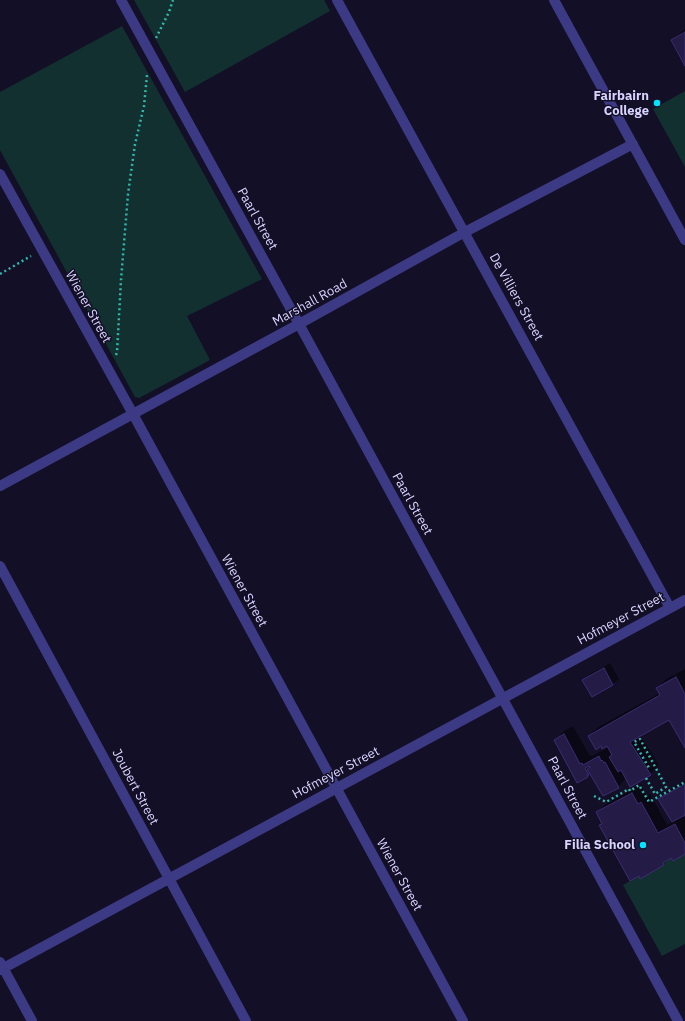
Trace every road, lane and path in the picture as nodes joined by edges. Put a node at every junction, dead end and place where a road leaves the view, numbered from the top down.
1 (121, 0) edge
2 (173, 0) edge
3 (337, 0) edge
4 (554, 0) edge
5 (149, 51) junction
6 (147, 74) dead end
7 (633, 144) junction
8 (0, 174) edge
9 (465, 232) junction
10 (685, 240) edge
11 (42, 250) junction
12 (0, 274) edge
13 (299, 324) junction
14 (108, 370) junction
15 (133, 414) junction
16 (0, 486) edge
17 (0, 566) edge
18 (685, 600) edge
19 (670, 608) junction
20 (503, 698) junction
21 (652, 762) junction
22 (645, 766) dead end
23 (649, 768) dead end
24 (646, 778) dead end
25 (685, 782) edge
26 (336, 788) junction
27 (594, 796) dead end
28 (169, 878) junction
29 (1, 967) edge
30 (32, 1021) edge
31 (246, 1021) edge
32 (463, 1021) edge
33 (678, 1021) edge

1 - 5 street, Paarl Street
2 - 5 path
3 - 9 street, De Villiers Street
4 - 7 street
5 - 13 street, Paarl Street
6 - 14 path
7 - 9 street, Marshall Road
7 - 10 street
8 - 11 street, Wiener Street
9 - 13 street, Marshall Road
9 - 19 street, De Villiers Street
11 - 12 path
11 - 14 street, Wiener Street
13 - 15 street, Marshall Road
13 - 20 street, Paarl Street
14 - 15 street, Wiener Street
15 - 16 street, Marshall Road
15 - 26 street, Wiener Street
17 - 28 street, Joubert Street
18 - 19 street, Hofmeyer Street
19 - 20 street, Hofmeyer Street
20 - 26 street, Hofmeyer Street
20 - 33 street, Paarl Street
21 - 22 path
21 - 23 path
21 - 24 path
25 - 27 path
26 - 28 street, Hofmeyer Street
26 - 32 street, Wiener Street
28 - 29 street, Hofmeyer Street
28 - 31 street, Joubert Street
29 - 30 street

